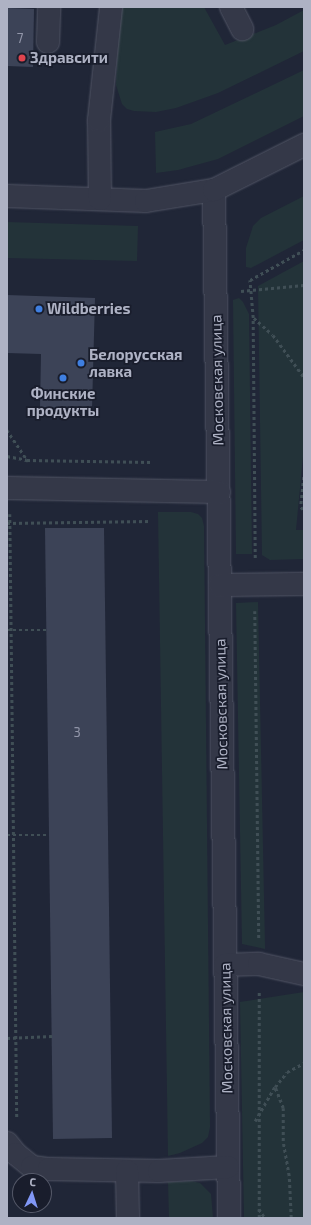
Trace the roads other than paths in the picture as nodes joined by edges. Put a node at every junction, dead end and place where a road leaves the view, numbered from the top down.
1 (49, 7) edge
2 (111, 7) edge
3 (231, 7) edge
4 (242, 29) dead end
5 (48, 42) dead end
6 (304, 145) edge
7 (214, 190) junction
8 (7, 196) edge
9 (100, 199) junction
10 (9, 488) edge
11 (219, 492) junction
12 (304, 584) edge
13 (220, 585) junction
14 (225, 964) junction
15 (304, 974) edge
16 (7, 1143) edge
17 (32, 1167) junction
18 (228, 1167) junction
19 (7, 1168) edge
20 (126, 1171) junction
21 (128, 1218) edge
22 (229, 1218) edge

1 - 5 street
2 - 9 street
3 - 4 street
6 - 7 street
7 - 9 street
7 - 11 street, Московская улица
8 - 9 street
10 - 11 street
11 - 13 street, Московская улица
12 - 13 street
13 - 14 street, Московская улица
14 - 15 street
14 - 18 street, Московская улица
16 - 17 street
17 - 19 street
17 - 20 street
18 - 20 street
18 - 22 street, Московская улица
20 - 21 street

